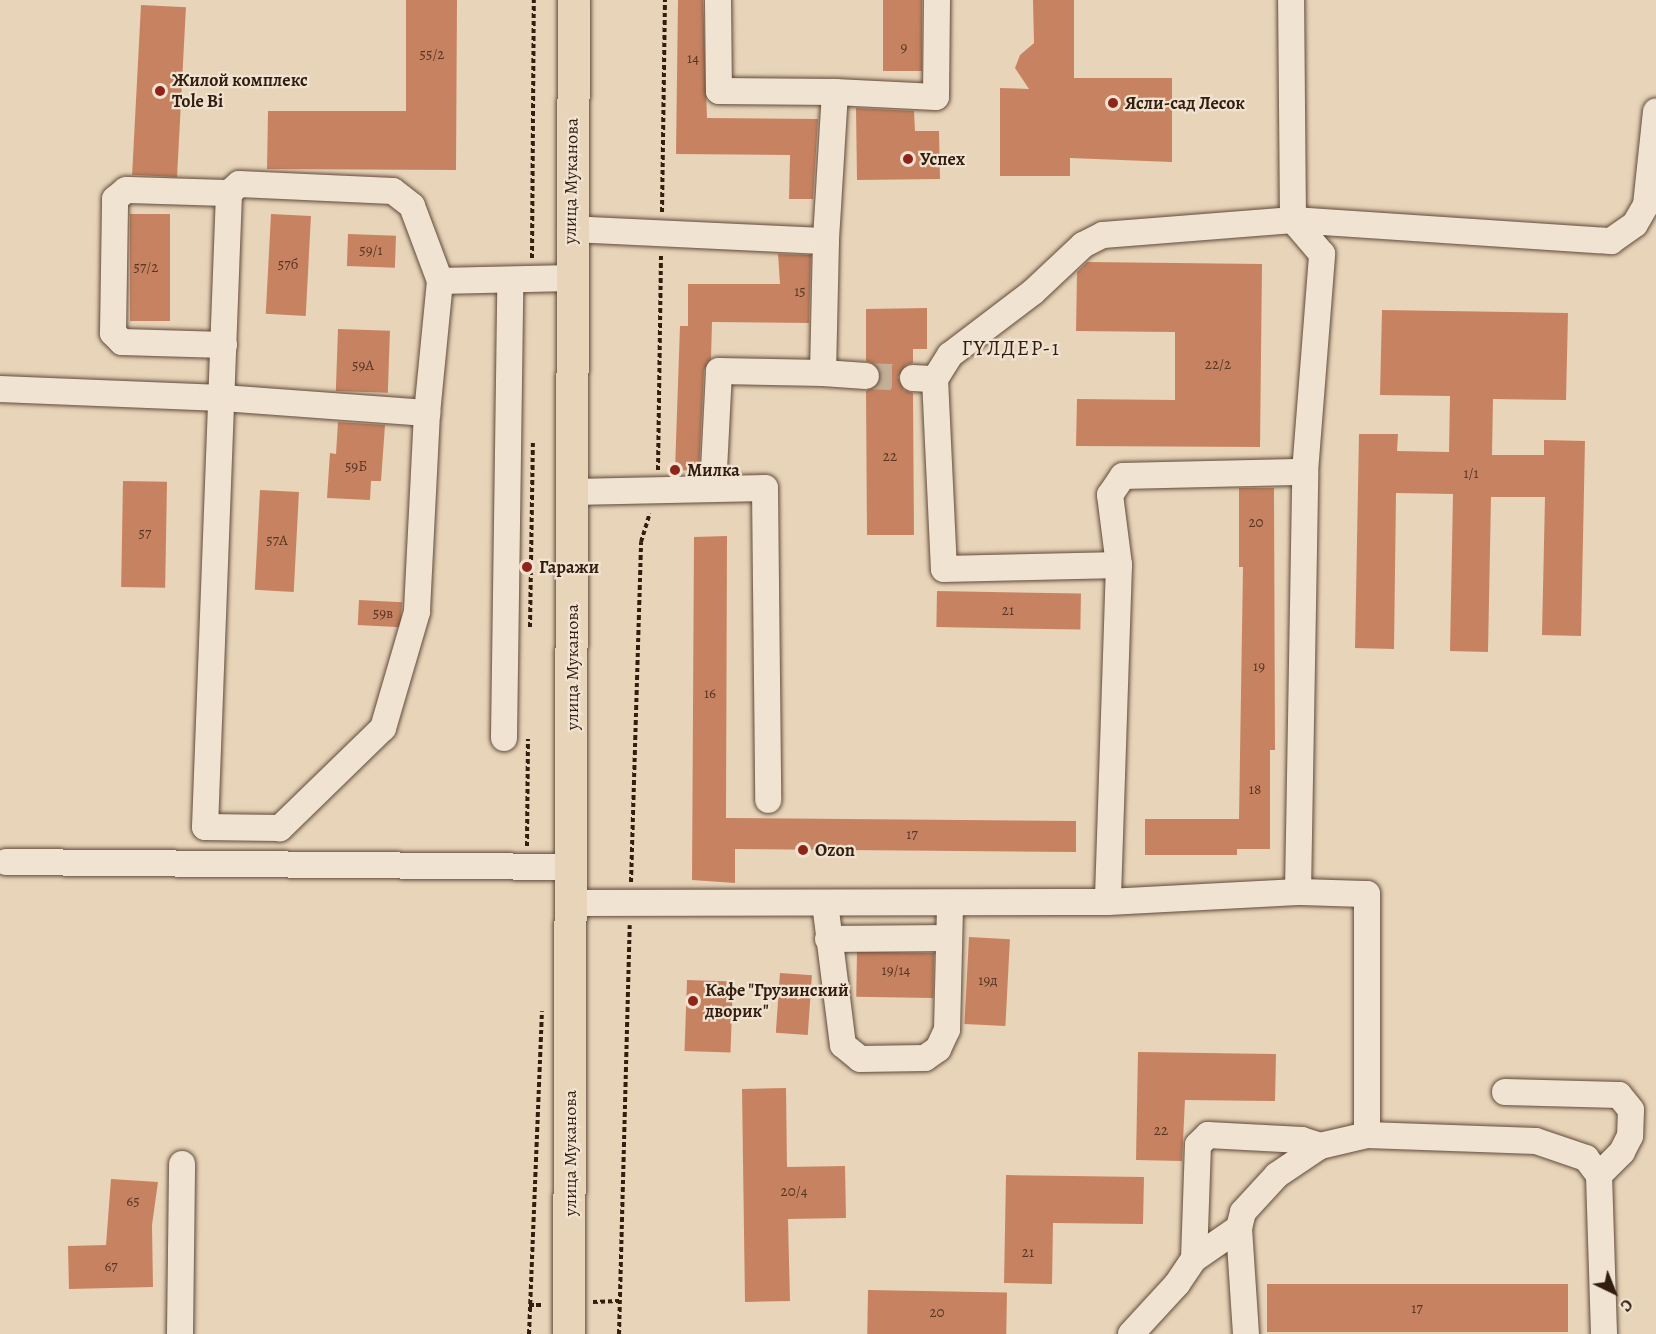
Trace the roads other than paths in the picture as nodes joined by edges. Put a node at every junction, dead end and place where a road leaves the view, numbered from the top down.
1 (574, 0) edge
2 (718, 0) edge
3 (937, 0) edge
4 (1291, 0) edge
5 (835, 92) junction
6 (1656, 112) edge
7 (1654, 148) edge
8 (229, 193) junction
9 (1293, 220) junction
10 (570, 228) junction
11 (826, 241) junction
12 (570, 278) junction
13 (521, 280) junction
14 (440, 281) junction
15 (224, 345) junction
16 (823, 373) junction
17 (866, 376) tunnel mouth
18 (0, 389) edge
19 (222, 398) junction
20 (427, 413) junction
21 (1305, 472) junction
22 (713, 488) junction
23 (573, 492) junction
24 (1119, 565) junction
25 (504, 738) dead end
26 (768, 800) dead end
27 (6, 862) dead end
28 (571, 867) junction
29 (1298, 892) junction
30 (1108, 902) junction
31 (570, 903) junction
32 (825, 903) junction
33 (950, 903) junction
34 (949, 938) junction
35 (828, 939) junction
36 (1505, 1092) dead end
37 (1367, 1135) junction
38 (1320, 1146) junction
39 (182, 1164) dead end
40 (1599, 1175) junction
41 (1239, 1228) junction
42 (1194, 1259) junction
43 (180, 1334) edge
44 (569, 1334) edge
45 (1131, 1334) edge
46 (1246, 1334) edge
47 (1604, 1334) edge

1 - 10 main road, улица Муканова
2 - 5 street
3 - 5 street
4 - 9 street
5 - 11 street
6 - 7 street
7 - 9 street
8 - 14 street
8 - 15 street
8 - 15 street
9 - 21 street
9 - 24 street
10 - 11 street
10 - 12 main road, улица Муканова
11 - 16 street
12 - 13 street
12 - 23 main road, улица Муканова
13 - 14 street
13 - 25 street
14 - 20 street
15 - 19 street
16 - 17 street
16 - 22 street
18 - 19 street
19 - 20 street
19 - 20 street
21 - 24 street
21 - 29 street
22 - 23 street
22 - 26 street
23 - 28 main road, улица Муканова
24 - 30 street
27 - 28 street
28 - 31 main road, улица Муканова
29 - 30 street
29 - 37 street
30 - 33 street
31 - 32 street
31 - 44 main road, улица Муканова
32 - 33 street
32 - 35 street
33 - 34 street
34 - 35 street
34 - 35 street
36 - 40 street
37 - 38 street
37 - 40 street
38 - 41 street
38 - 42 street
39 - 43 street
40 - 47 street
41 - 42 street
41 - 46 street
42 - 45 street

